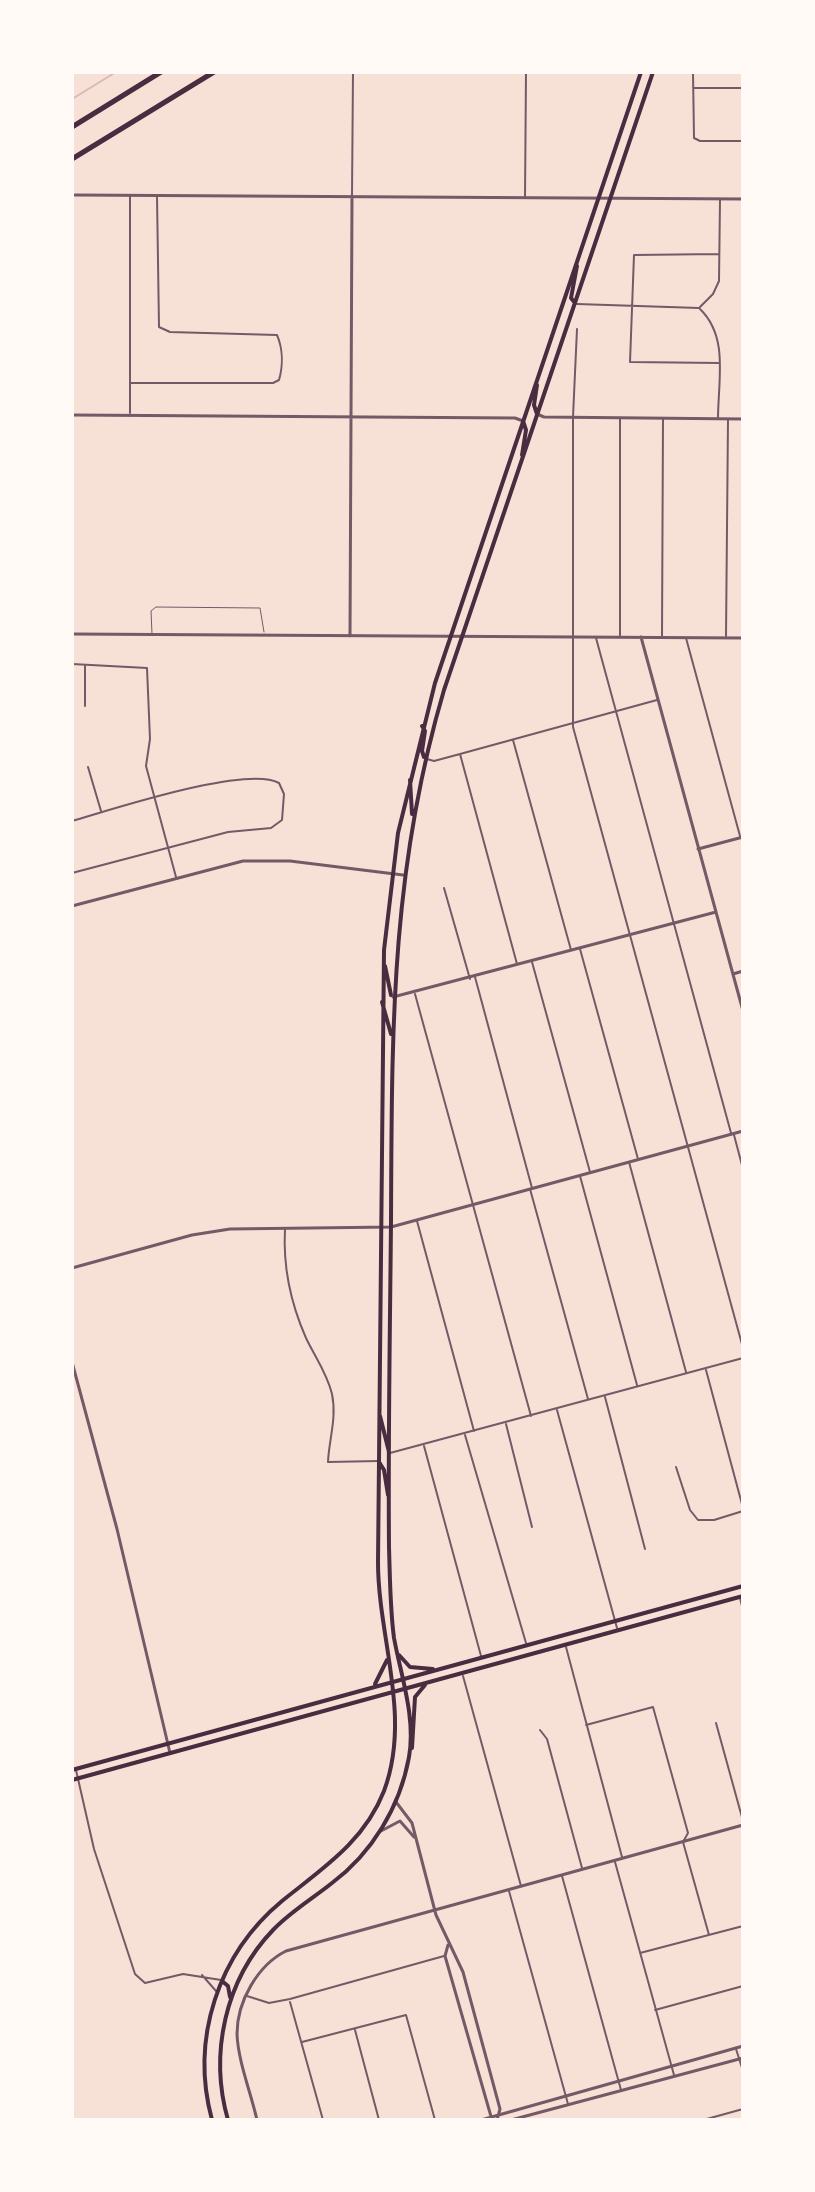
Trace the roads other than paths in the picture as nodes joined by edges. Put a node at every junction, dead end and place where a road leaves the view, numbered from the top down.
1 (161, 72) edge
2 (214, 72) edge
3 (353, 72) edge
4 (526, 72) edge
5 (641, 72) edge
6 (653, 72) edge
7 (693, 72) edge
8 (693, 88) junction
9 (743, 88) edge
10 (72, 127) edge
11 (743, 141) edge
12 (72, 159) edge
13 (75, 195) dead end
14 (130, 196) junction
15 (157, 196) junction
16 (352, 196) junction
17 (525, 198) junction
18 (610, 198) junction
19 (720, 198) junction
20 (599, 199) junction
21 (743, 199) edge
22 (719, 254) junction
23 (577, 263) junction
24 (575, 303) junction
25 (631, 307) junction
26 (699, 308) junction
27 (577, 329) dead end
28 (719, 363) junction
29 (536, 382) junction
30 (130, 383) junction
31 (130, 414) junction
32 (537, 414) junction
33 (72, 415) edge
34 (351, 417) junction
35 (573, 417) junction
36 (620, 418) junction
37 (663, 418) junction
38 (718, 419) junction
39 (728, 419) junction
40 (743, 419) edge
41 (523, 421) junction
42 (522, 457) junction
43 (72, 634) edge
44 (152, 634) junction
45 (264, 635) junction
46 (350, 636) junction
47 (462, 636) junction
48 (450, 637) junction
49 (571, 637) junction
50 (595, 637) junction
51 (620, 637) junction
52 (641, 637) junction
53 (662, 637) junction
54 (686, 638) junction
55 (726, 638) junction
56 (743, 638) edge
57 (72, 664) edge
58 (85, 664) junction
59 (658, 700) junction
60 (85, 706) dead end
61 (615, 712) junction
62 (573, 723) junction
63 (422, 726) junction
64 (513, 739) junction
65 (460, 754) junction
66 (425, 758) junction
67 (88, 767) dead end
68 (410, 779) junction
69 (155, 798) junction
70 (101, 813) junction
71 (412, 816) junction
72 (72, 821) edge
73 (742, 837) edge
74 (169, 847) junction
75 (698, 849) junction
76 (72, 873) edge
77 (392, 874) junction
78 (403, 875) junction
79 (176, 878) junction
80 (444, 888) dead end
81 (72, 906) edge
82 (716, 912) junction
83 (673, 923) junction
84 (630, 935) junction
85 (580, 949) junction
86 (571, 951) junction
87 (532, 962) junction
88 (383, 964) junction
89 (518, 965) junction
90 (743, 971) edge
91 (733, 974) junction
92 (472, 978) junction
93 (415, 994) junction
94 (393, 997) junction
95 (382, 1001) junction
96 (743, 1011) edge
97 (392, 1036) junction
98 (743, 1131) edge
99 (732, 1134) junction
100 (687, 1146) junction
101 (638, 1160) junction
102 (629, 1162) junction
103 (743, 1169) edge
104 (590, 1173) junction
105 (580, 1176) junction
106 (531, 1189) junction
107 (474, 1205) junction
108 (417, 1220) junction
109 (391, 1227) junction
110 (285, 1228) junction
111 (380, 1228) junction
112 (72, 1268) edge
113 (743, 1348) edge
114 (743, 1358) edge
115 (72, 1362) edge
116 (705, 1369) junction
117 (686, 1373) junction
118 (638, 1387) junction
119 (605, 1396) junction
120 (588, 1400) junction
121 (557, 1409) junction
122 (379, 1413) junction
123 (531, 1416) junction
124 (506, 1423) junction
125 (474, 1431) junction
126 (465, 1434) junction
127 (424, 1445) junction
128 (390, 1453) junction
129 (379, 1461) junction
130 (676, 1467) dead end
131 (389, 1497) junction
132 (743, 1510) edge
133 (532, 1527) dead end
134 (645, 1549) dead end
135 (743, 1586) edge
136 (741, 1596) edge
137 (379, 1600) junction
138 (390, 1601) junction
139 (743, 1610) edge
140 (615, 1620) junction
141 (618, 1631) junction
142 (526, 1644) junction
143 (566, 1644) junction
144 (396, 1650) junction
145 (387, 1658) junction
146 (481, 1658) junction
147 (441, 1669) junction
148 (463, 1675) junction
149 (402, 1678) junction
150 (392, 1682) junction
151 (426, 1685) junction
152 (373, 1686) junction
153 (405, 1690) junction
154 (394, 1693) junction
155 (716, 1723) dead end
156 (586, 1725) junction
157 (540, 1730) dead end
158 (168, 1743) junction
159 (170, 1753) junction
160 (410, 1754) junction
161 (126, 1755) junction
162 (128, 1765) junction
163 (74, 1769) edge
164 (79, 1778) junction
165 (72, 1780) edge
166 (396, 1802) junction
167 (743, 1823) edge
168 (379, 1833) junction
169 (414, 1837) junction
170 (683, 1842) junction
171 (623, 1859) junction
172 (615, 1861) junction
173 (583, 1869) junction
174 (561, 1875) junction
175 (521, 1886) junction
176 (509, 1889) junction
177 (435, 1910) junction
178 (743, 1926) edge
179 (709, 1935) junction
180 (448, 1945) junction
181 (640, 1953) junction
182 (445, 1956) junction
183 (201, 1975) junction
184 (222, 1981) junction
185 (743, 1986) edge
186 (217, 1992) junction
187 (247, 1996) junction
188 (290, 1999) junction
189 (229, 2003) junction
190 (655, 2010) junction
191 (354, 2029) junction
192 (302, 2042) junction
193 (743, 2046) edge
194 (736, 2048) junction
195 (741, 2059) edge
196 (671, 2066) junction
197 (743, 2071) edge
198 (674, 2077) junction
199 (619, 2080) junction
200 (622, 2090) junction
201 (566, 2094) junction
202 (568, 2105) junction
203 (743, 2109) edge
204 (500, 2113) junction
205 (493, 2119) edge
206 (212, 2120) edge
207 (228, 2120) edge
208 (257, 2120) edge
209 (323, 2120) edge
210 (379, 2120) edge
211 (435, 2120) edge
212 (481, 2120) edge
213 (511, 2120) edge
214 (703, 2120) edge

1 - 10 highway
2 - 12 highway
3 - 16 street
4 - 17 street
5 - 20 main road
6 - 18 main road
7 - 8 street
8 - 9 street
8 - 11 street
13 - 14 street
14 - 15 street
14 - 30 street
15 - 16 street
15 - 30 street
16 - 17 street
16 - 34 street
17 - 20 street
18 - 19 street
18 - 20 street
18 - 24 main road
19 - 21 street
19 - 22 street
20 - 23 main road
22 - 25 street
22 - 26 street
23 - 24 main road
23 - 29 main road
24 - 25 street
24 - 32 main road
25 - 26 street
25 - 28 street
26 - 28 street
27 - 35 street
28 - 38 street
29 - 32 main road
29 - 41 main road
30 - 31 street
31 - 33 street
31 - 34 street
32 - 35 street
32 - 42 main road
34 - 41 street
34 - 46 street
35 - 36 street
35 - 49 street
36 - 37 street
36 - 51 street
37 - 38 street
37 - 53 street
38 - 39 street
39 - 40 street
39 - 55 street
41 - 42 main road
41 - 48 main road
42 - 47 main road
43 - 44 street
44 - 45 street
44 - 45 lane
45 - 46 street
46 - 48 street
47 - 48 street
47 - 49 street
47 - 66 main road
48 - 63 main road
49 - 50 street
49 - 62 street
50 - 51 street
50 - 61 street
51 - 52 street
52 - 53 street
52 - 59 street
53 - 54 street
54 - 55 street
54 - 73 street
55 - 56 street
57 - 58 street
58 - 60 street
58 - 69 street
59 - 61 street
59 - 75 street
61 - 62 street
61 - 83 street
62 - 64 street
62 - 84 street
63 - 66 main road
63 - 68 main road
64 - 65 street
64 - 86 street
65 - 66 street
65 - 89 street
66 - 71 main road
67 - 70 street
68 - 71 main road
68 - 77 main road
69 - 70 street
69 - 74 street
69 - 74 street
70 - 72 street
71 - 78 main road
73 - 75 street
74 - 76 street
74 - 79 street
75 - 82 street
77 - 78 street
77 - 79 street
77 - 88 main road
78 - 94 main road
79 - 81 street
80 - 92 street
82 - 83 street
82 - 91 street
83 - 84 street
83 - 99 street
84 - 85 street
84 - 100 street
85 - 86 street
85 - 101 street
86 - 87 street
87 - 89 street
87 - 104 street
88 - 94 main road
88 - 95 main road
89 - 92 street
90 - 91 street
91 - 96 street
92 - 93 street
92 - 106 street
93 - 94 street
93 - 107 street
94 - 97 main road
95 - 97 main road
95 - 111 main road
97 - 109 main road
98 - 99 street
99 - 100 street
99 - 103 street
100 - 101 street
100 - 113 street
101 - 102 street
102 - 104 street
102 - 117 street
104 - 105 street
105 - 106 street
105 - 118 street
106 - 107 street
106 - 120 street
107 - 108 street
107 - 123 street
108 - 109 street
108 - 125 street
109 - 111 street
109 - 128 main road
110 - 111 street
110 - 112 street
110 - 129 street
111 - 122 main road
114 - 116 street
115 - 158 street
116 - 117 street
116 - 132 street
117 - 118 street
118 - 119 street
119 - 120 street
119 - 134 street
120 - 121 street
121 - 123 street
121 - 140 street
122 - 128 main road
122 - 129 main road
123 - 124 street
124 - 125 street
124 - 133 street
125 - 126 street
126 - 127 street
126 - 142 street
127 - 128 street
127 - 146 street
128 - 131 main road
129 - 131 main road
129 - 137 main road
130 - 132 street
131 - 138 main road
135 - 140 main road
136 - 139 street
136 - 141 main road
137 - 138 main road
137 - 145 main road
138 - 144 main road
140 - 141 street
140 - 142 main road
141 - 143 main road
142 - 146 main road
143 - 148 main road
143 - 156 street
144 - 147 main road
144 - 149 main road
145 - 150 main road
145 - 152 main road
146 - 147 main road
147 - 149 main road
148 - 151 main road
148 - 175 street
149 - 150 main road
149 - 153 main road
150 - 152 main road
150 - 154 main road
151 - 153 main road
151 - 160 main road
152 - 158 main road
153 - 154 main road
153 - 160 main road
154 - 159 main road
154 - 184 main road
155 - 167 street
156 - 170 street
156 - 171 street
157 - 173 street
158 - 159 street
158 - 161 main road
159 - 162 main road
160 - 166 main road
161 - 162 main road
161 - 163 main road
162 - 164 main road
163 - 164 street
164 - 165 main road
164 - 183 street
166 - 168 main road
166 - 169 street
167 - 170 street
168 - 169 street
168 - 189 main road
169 - 177 street
170 - 171 street
170 - 179 street
171 - 172 street
172 - 173 street
172 - 181 street
173 - 174 street
174 - 175 street
174 - 199 street
175 - 176 street
176 - 177 street
176 - 201 street
177 - 180 street
177 - 187 street
178 - 179 street
179 - 181 street
180 - 182 street
180 - 204 street
181 - 190 street
182 - 188 street
182 - 205 street
183 - 184 street
183 - 186 street
184 - 186 main road
184 - 189 main road
185 - 190 street
186 - 206 main road
187 - 188 street
187 - 208 street
188 - 192 street
189 - 207 main road
190 - 196 street
191 - 192 street
191 - 210 street
191 - 211 street
192 - 209 street
193 - 194 street
194 - 195 street
194 - 196 street
195 - 197 street
195 - 198 street
196 - 198 street
196 - 199 street
198 - 200 street
199 - 200 street
199 - 201 street
200 - 202 street
201 - 202 street
201 - 204 street
202 - 213 street
203 - 214 street
204 - 205 street
205 - 212 street

